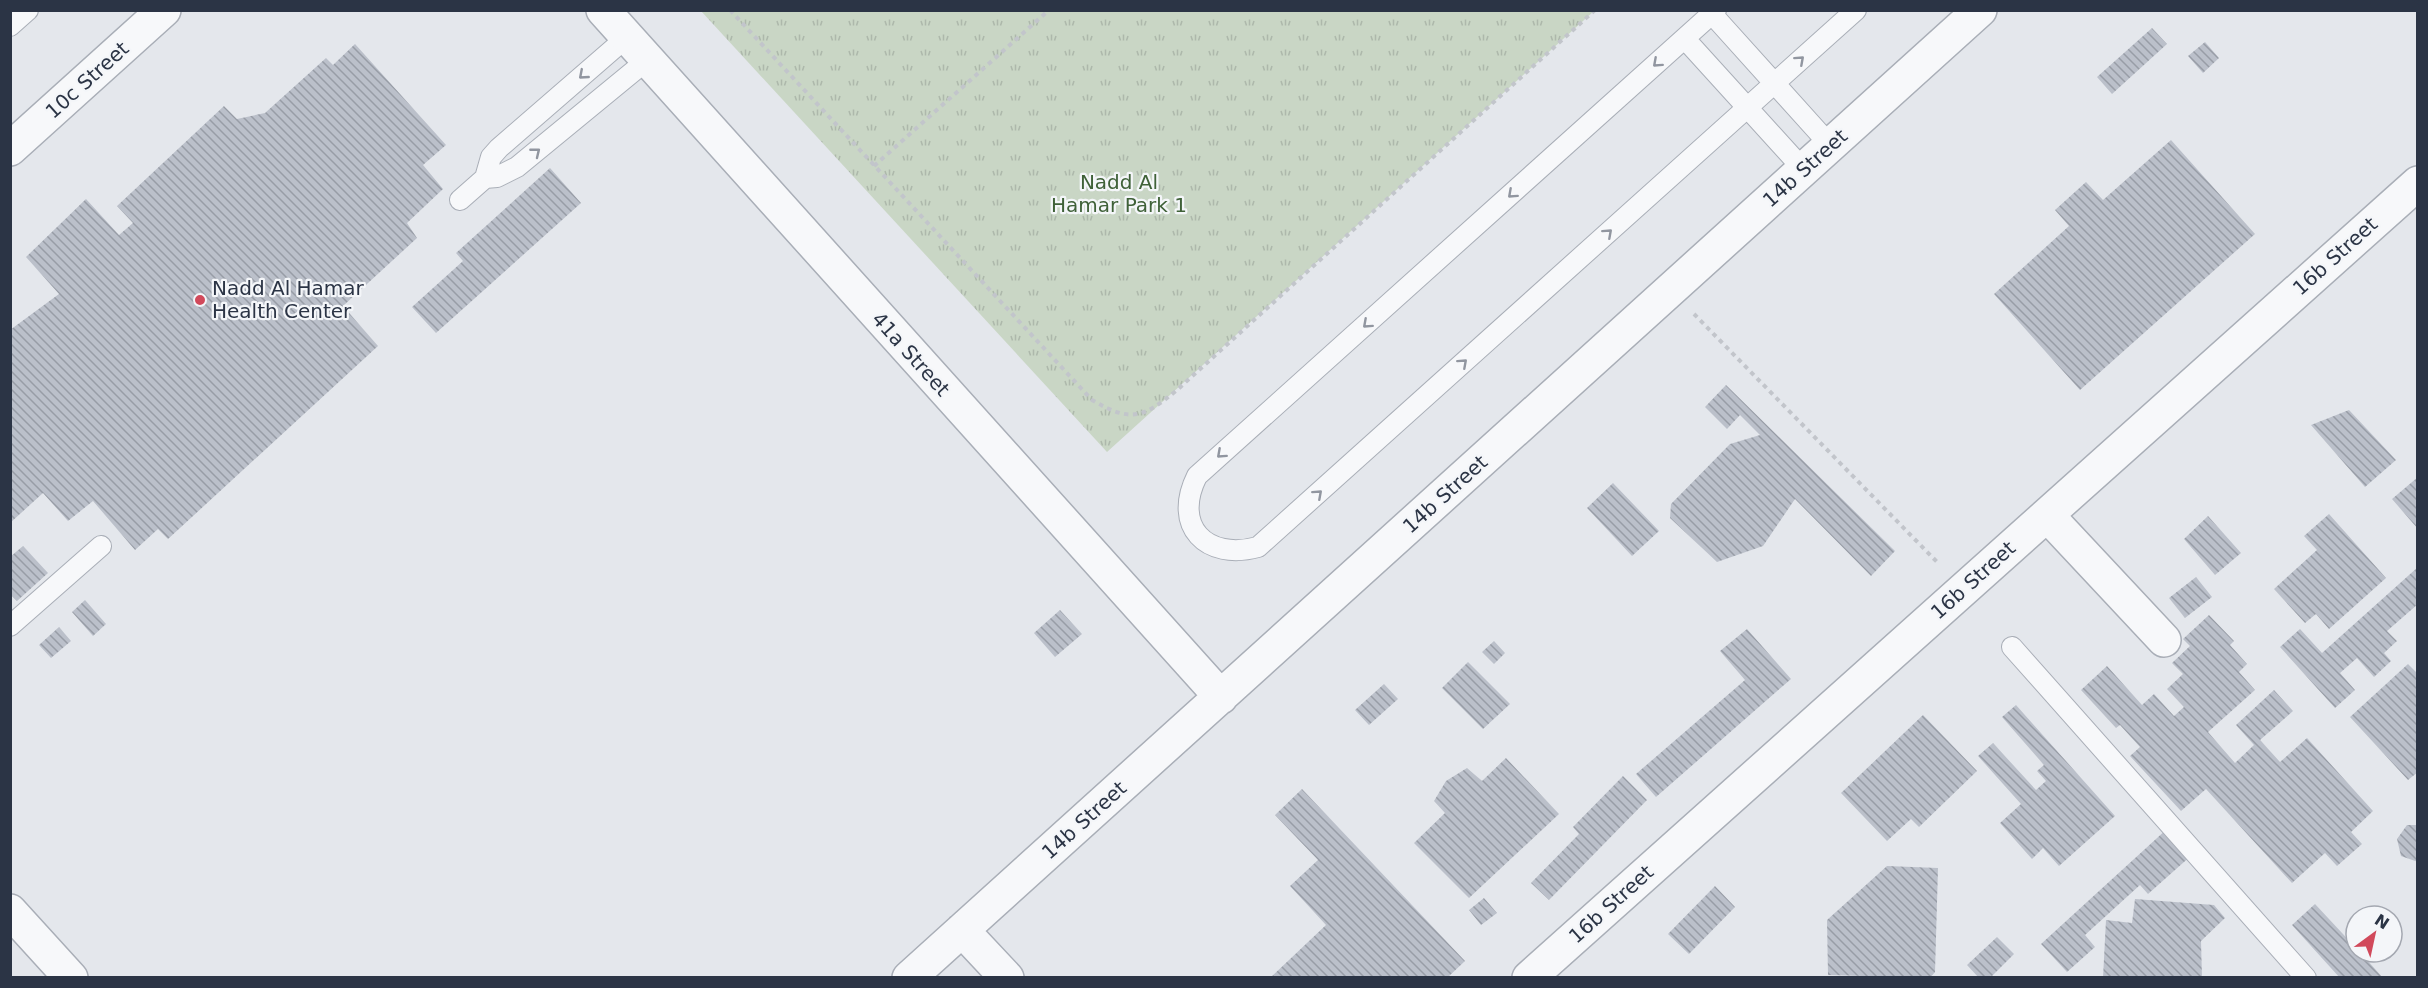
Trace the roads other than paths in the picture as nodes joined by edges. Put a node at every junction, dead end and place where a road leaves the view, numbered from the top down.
1 (28, 10) edge
2 (164, 10) edge
3 (603, 10) edge
4 (1856, 10) edge
5 (1980, 10) edge
6 (1714, 12) edge
7 (10, 26) edge
8 (1685, 39) junction
9 (636, 49) junction
10 (1774, 83) junction
11 (1748, 108) junction
12 (1830, 145) junction
13 (10, 149) edge
14 (1803, 169) junction
15 (485, 178) junction
16 (2418, 183) edge
17 (460, 200) dead end
18 (2046, 514) junction
19 (101, 546) dead end
20 (10, 626) edge
21 (2164, 640) dead end
22 (2012, 647) dead end
23 (1221, 697) junction
24 (10, 911) edge
25 (962, 930) junction
26 (71, 978) edge
27 (909, 978) edge
28 (1007, 978) edge
29 (1529, 978) edge
30 (2306, 978) edge

1 - 7 lane
2 - 13 street, 10c Street
3 - 9 street, 41a Street
10 -> 4 lane
5 - 12 street, 14b Street
6 - 8 lane
6 - 10 lane
8 - 11 lane
8 -> 11 lane
15 -> 9 lane
9 -> 15 lane
9 - 23 street, 41a Street
10 - 11 lane
10 - 12 lane
11 - 14 lane
12 - 14 street, 14b Street
14 - 23 street, 14b Street
15 - 17 lane
16 - 18 street, 16b Street
18 - 21 street
18 - 29 street, 16b Street
19 - 20 lane
22 - 30 lane
23 - 25 street, 14b Street
24 - 26 street
25 - 27 street, 14b Street
25 - 28 street

